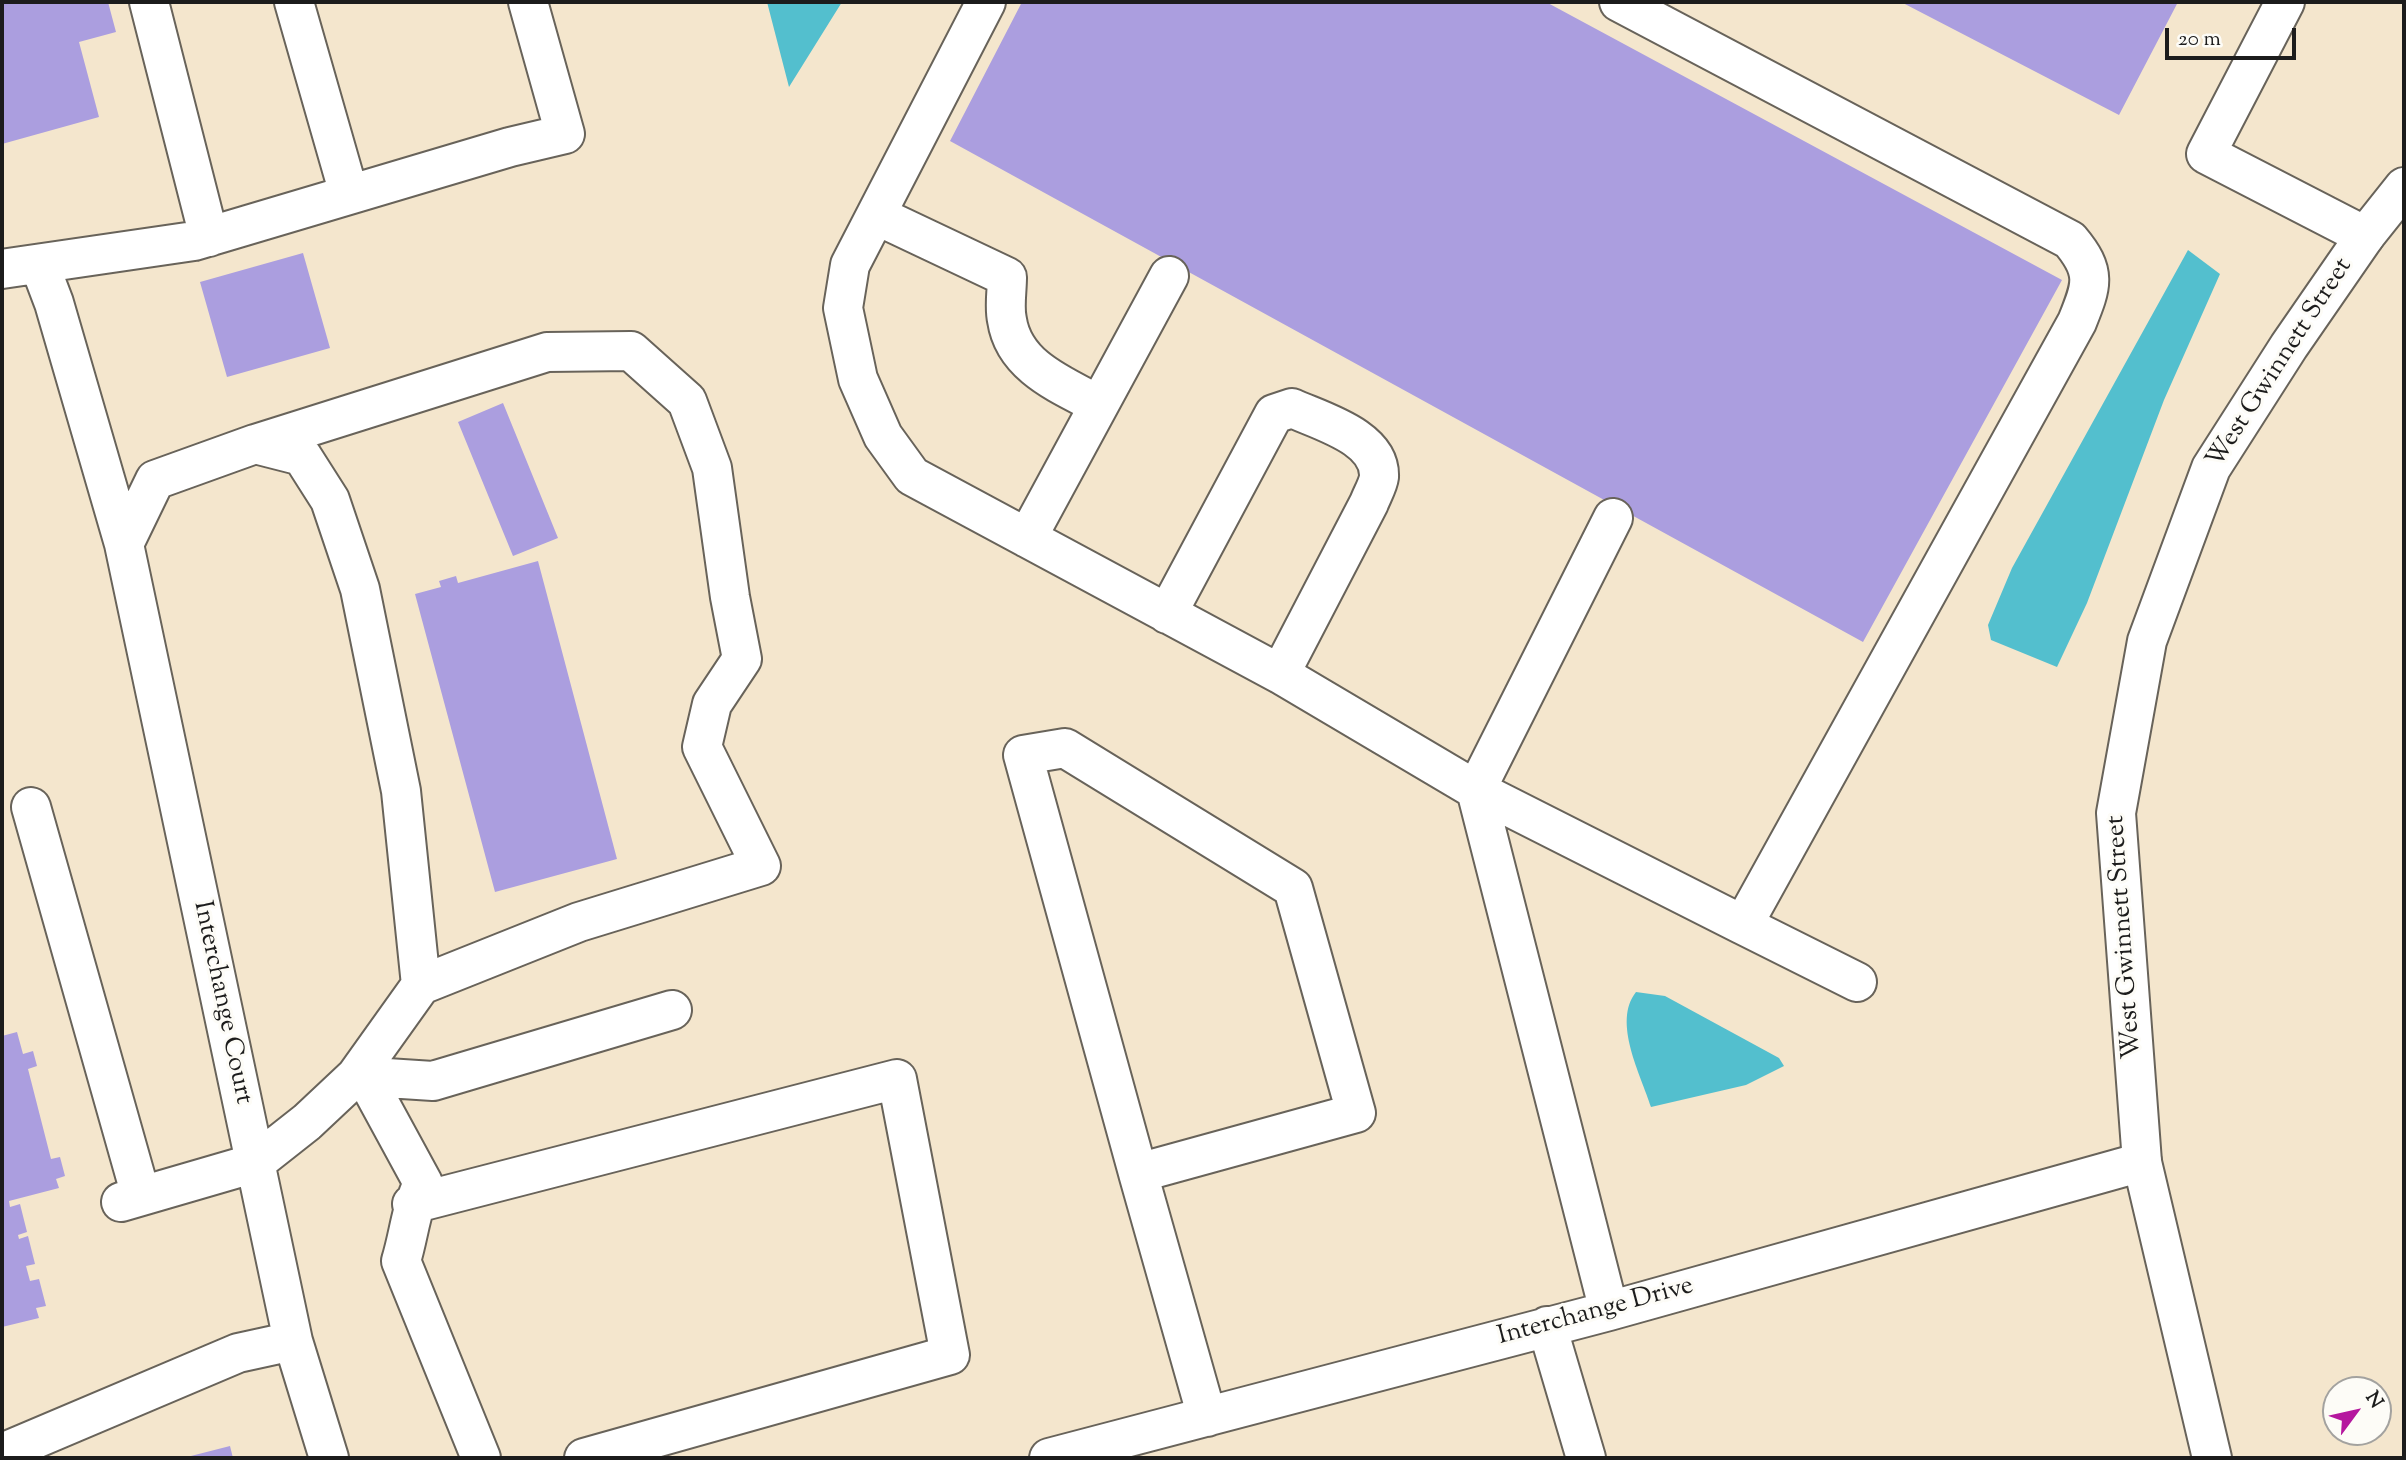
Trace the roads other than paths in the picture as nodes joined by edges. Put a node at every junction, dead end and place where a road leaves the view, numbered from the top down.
1 (149, 2) edge
2 (294, 2) edge
3 (528, 2) edge
4 (986, 2) edge
5 (1619, 2) edge
6 (2285, 2) edge
7 (2404, 187) edge
8 (349, 194) junction
9 (876, 215) junction
10 (2365, 236) junction
11 (209, 237) junction
12 (40, 266) junction
13 (2, 269) edge
14 (1169, 275) dead end
15 (1099, 405) junction
16 (255, 444) junction
17 (1613, 518) dead end
18 (1027, 538) junction
19 (124, 544) junction
20 (1167, 614) junction
21 (1280, 674) junction
22 (1476, 790) junction
23 (31, 807) dead end
24 (1743, 925) junction
25 (1857, 982) dead end
26 (421, 985) junction
27 (672, 1010) dead end
28 (360, 1074) junction
29 (2142, 1162) junction
30 (255, 1163) junction
31 (1138, 1173) junction
32 (412, 1205) junction
33 (1609, 1311) junction
34 (1547, 1326) junction
35 (293, 1341) junction
36 (1207, 1417) junction
37 (2, 1453) edge
38 (329, 1458) edge
39 (481, 1458) edge
40 (584, 1458) edge
41 (1049, 1458) edge
42 (1586, 1458) edge
43 (2212, 1458) edge

1 - 11 street
2 - 8 street
3 - 8 street
4 - 9 street
5 - 24 street
6 - 10 street
7 - 10 street, West Gwinnett Street
8 - 11 street
9 - 15 street
9 - 18 street
10 - 29 street, West Gwinnett Street
11 - 12 street
12 - 13 street
12 - 19 street, Interchange Court
14 - 15 street
15 - 18 street
16 - 19 street
16 - 26 street
16 - 26 street
17 - 22 street
18 - 20 street
19 - 30 street, Interchange Court
20 - 21 street
20 - 21 street
21 - 22 street
22 - 24 street
22 - 33 street
23 - 30 street
24 - 25 street
26 - 28 street
27 - 28 street
28 - 30 street
28 - 32 street
29 - 33 street, Interchange Drive
29 - 43 street, West Gwinnett Street
30 - 35 street, Interchange Court
31 - 31 street
31 - 36 street
32 - 39 street
32 - 40 street
33 - 34 street, Interchange Drive
34 - 36 street, Interchange Drive
34 - 42 street
35 - 37 street
35 - 38 street, Interchange Court
36 - 41 street, Interchange Drive

